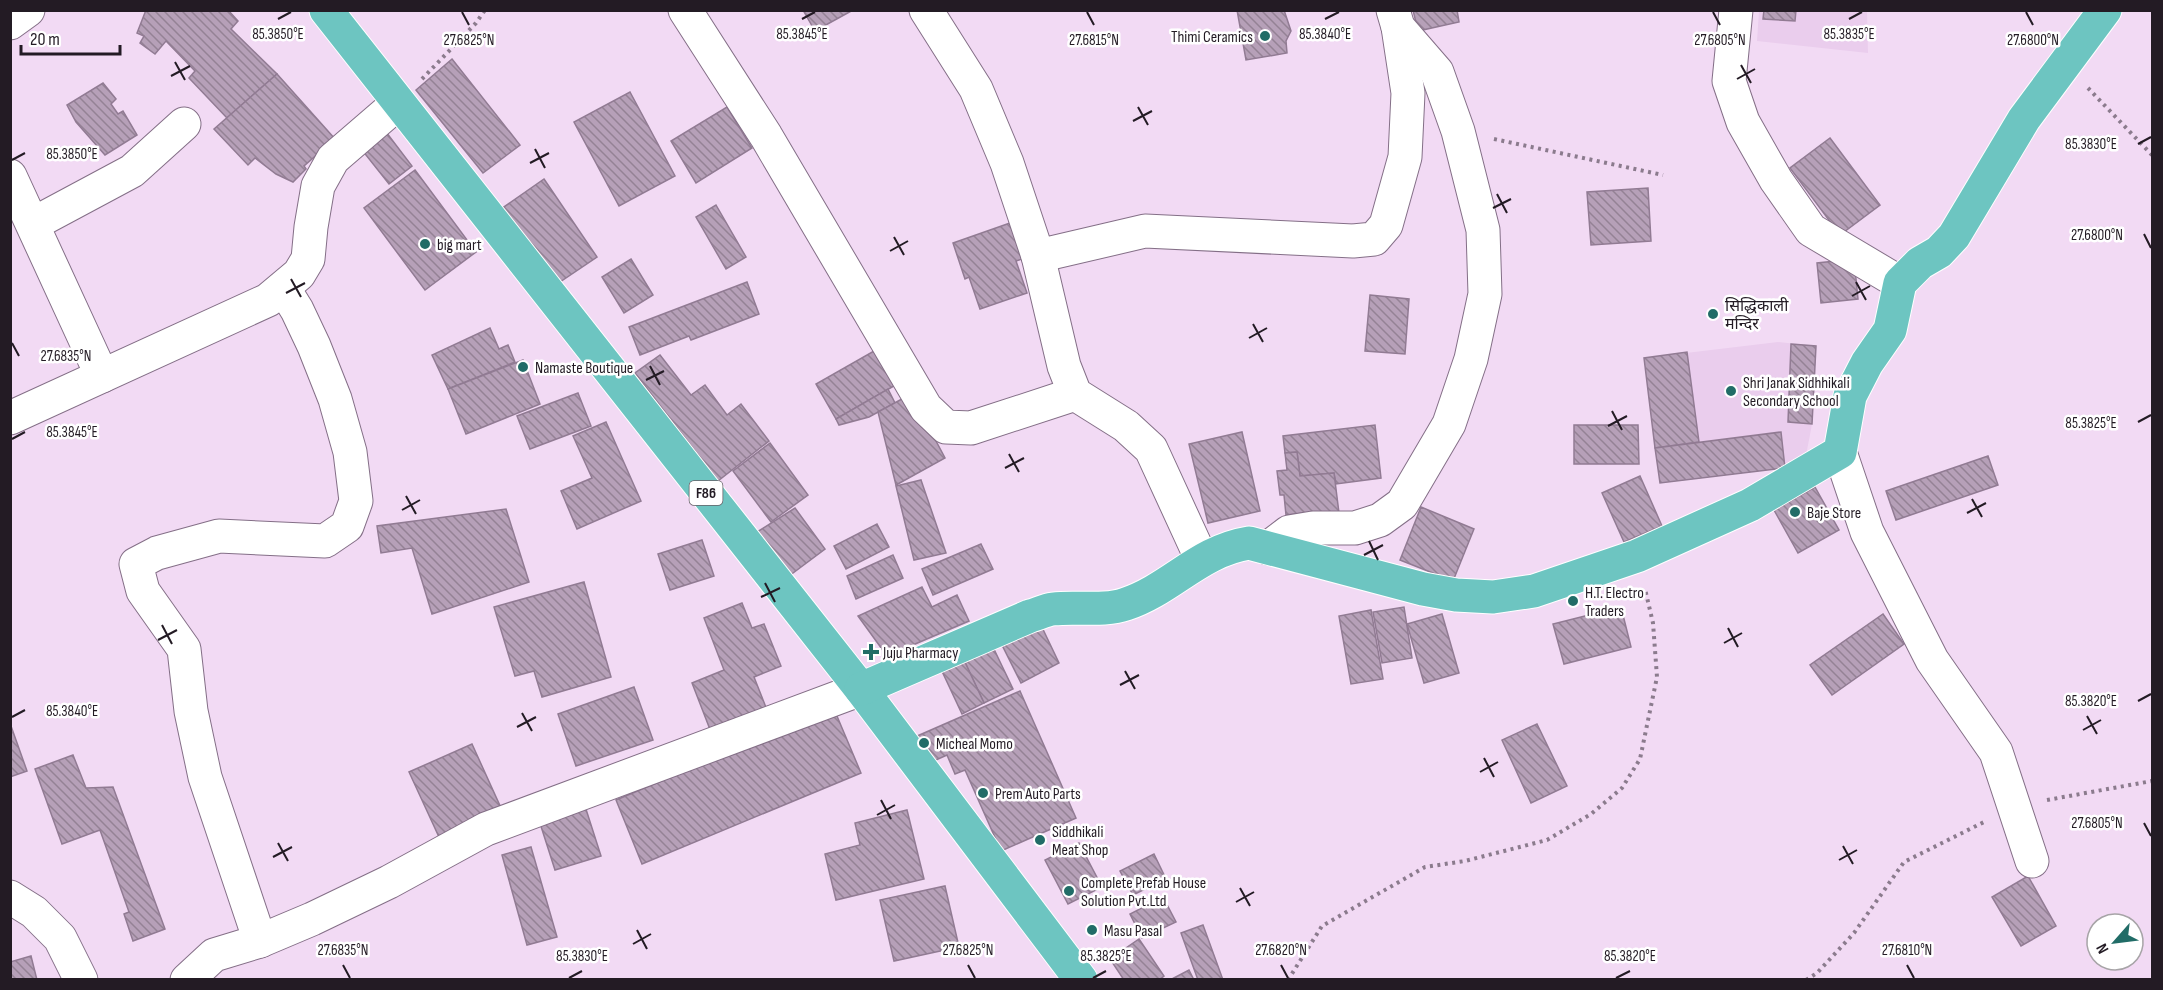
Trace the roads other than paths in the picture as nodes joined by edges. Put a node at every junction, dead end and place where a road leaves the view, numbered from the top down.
1 (28, 10) edge
2 (326, 10) edge
3 (685, 10) edge
4 (926, 10) edge
5 (1736, 10) edge
6 (2105, 10) edge
7 (1395, 19) edge
8 (10, 23) edge
9 (398, 103) junction
10 (184, 124) dead end
11 (10, 176) edge
12 (33, 225) junction
13 (1038, 256) junction
14 (1900, 283) junction
15 (284, 289) junction
16 (102, 376) junction
17 (1075, 394) junction
18 (10, 418) edge
19 (1840, 452) junction
20 (1268, 548) junction
21 (1202, 560) junction
22 (861, 689) junction
23 (2032, 861) dead end
24 (10, 897) edge
25 (260, 942) junction
26 (81, 980) edge
27 (187, 980) edge
28 (1081, 980) edge

1 - 8 street
2 - 9 main road, F86
3 - 17 street
4 - 13 street
5 - 14 street
6 - 14 main road
7 - 13 street
7 - 20 street
9 - 15 street
9 - 22 main road, F86
10 - 12 street
11 - 12 street
12 - 16 street
13 - 17 street
14 - 19 main road
15 - 16 street
15 - 25 street
16 - 18 street
17 - 21 street
19 - 20 main road
19 - 23 street
20 - 21 main road
21 - 22 main road
22 - 25 street
22 - 28 main road, F86
24 - 26 street
25 - 27 street

